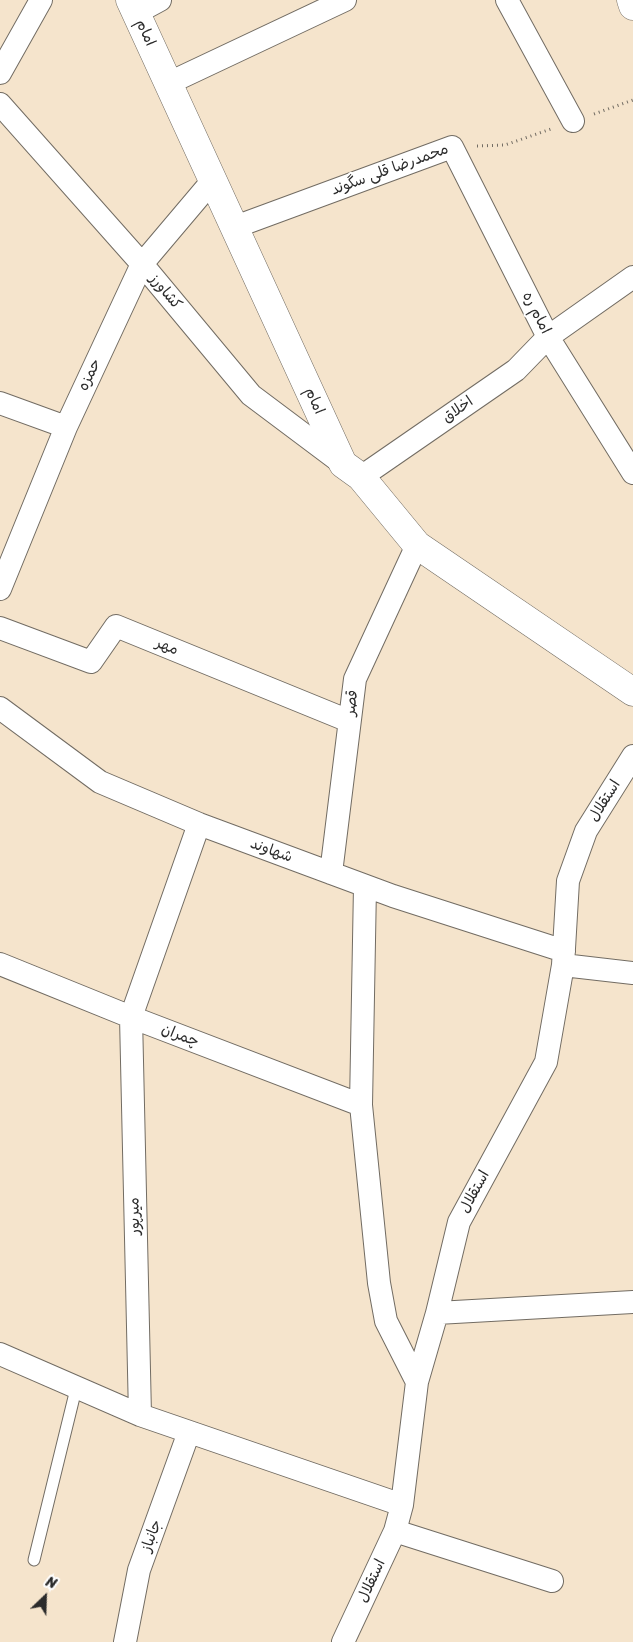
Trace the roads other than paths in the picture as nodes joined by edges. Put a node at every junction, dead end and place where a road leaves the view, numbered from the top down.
1 (41, 0) edge
2 (160, 0) edge
3 (345, 0) edge
4 (507, 0) edge
5 (631, 0) edge
6 (133, 6) edge
7 (633, 6) edge
8 (0, 73) edge
9 (169, 83) junction
10 (0, 104) edge
11 (573, 121) road end
12 (452, 146) joint
13 (213, 180) junction
14 (235, 227) junction
15 (142, 264) junction
16 (633, 277) edge
17 (548, 337) junction
18 (0, 402) edge
19 (66, 427) junction
20 (352, 471) junction
21 (633, 473) edge
22 (417, 545) junction
23 (0, 589) edge
24 (0, 628) edge
25 (633, 692) edge
26 (0, 708) edge
27 (349, 721) junction
28 (633, 756) edge
29 (199, 824) junction
30 (330, 873) junction
31 (365, 886) junction
32 (563, 958) junction
33 (0, 964) edge
34 (633, 972) edge
35 (130, 1017) junction
36 (361, 1105) junction
37 (633, 1302) edge
38 (437, 1313) junction
39 (0, 1354) edge
40 (417, 1382) junction
41 (76, 1389) junction
42 (140, 1415) junction
43 (189, 1432) junction
44 (402, 1506) junction
45 (395, 1531) junction
46 (34, 1560) dead end
47 (552, 1581) dead end
48 (124, 1642) edge
49 (343, 1642) edge

1 - 8 street
2 - 6 street
3 - 9 street
4 - 11 street
5 - 7 street
6 - 9 street, امام
9 - 13 street, امام
10 - 15 street, کشاورز
12 - 14 street, محمدرضا قلی سگوند
12 - 17 street, امام ره
13 - 14 street, امام
13 - 15 street, حمزه
14 - 20 street, امام
15 - 19 street, حمزه
15 - 20 street, کشاورز
16 - 17 street, اخلاق
17 - 20 street, اخلاق
17 - 21 street, امام ره
18 - 19 street
19 - 23 street, حمزه
20 - 22 street, امام
22 - 25 street, امام
22 - 27 street, قصر
24 - 27 street, مهر
26 - 29 street, شهاوند
27 - 30 street, قصر
28 - 32 street, استقلال
29 - 30 street, شهاوند
29 - 35 street
30 - 31 street, شهاوند
31 - 32 street, شهاوند
31 - 36 street
32 - 34 street, شهاوند
32 - 38 street, استقلال
33 - 35 street, چمران
35 - 36 street, چمران
35 - 42 street, میرپور
36 - 40 street
37 - 38 street
38 - 40 street, استقلال
39 - 41 street
40 - 44 street, استقلال
41 - 42 street
41 - 46 lane
42 - 43 street
43 - 44 street
43 - 48 street, جانباز
44 - 45 street, استقلال
45 - 47 street
45 - 49 street, استقلال

